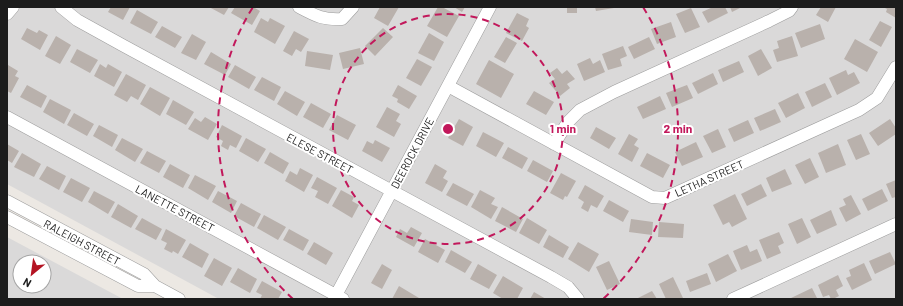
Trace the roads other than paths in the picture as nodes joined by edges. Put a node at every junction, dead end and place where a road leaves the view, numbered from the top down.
1 (13, 7) edge
2 (62, 7) edge
3 (299, 7) edge
4 (490, 7) edge
5 (792, 7) edge
6 (352, 8) edge
7 (7, 14) edge
8 (896, 67) edge
9 (448, 86) junction
10 (7, 117) edge
11 (554, 144) junction
12 (391, 191) junction
13 (7, 201) edge
14 (7, 217) edge
15 (896, 224) edge
16 (155, 286) junction
17 (164, 296) edge
18 (338, 298) edge
19 (179, 299) edge
20 (578, 299) edge
21 (733, 299) edge

1 - 7 street
2 - 12 street, ELESE STREET
3 - 6 street
4 - 9 street, DEEROCK DRIVE
5 - 11 street
8 - 11 street, LETHA STREET
9 - 11 street, LETHA STREET
9 - 12 street, DEEROCK DRIVE
10 - 18 street, LANETTE STREET
12 - 18 street, DEEROCK DRIVE
12 - 20 street, ELESE STREET
13 - 16 street, RALEIGH STREET
14 - 16 street, RALEIGH STREET
15 - 21 street
16 - 17 street, RALEIGH STREET
17 - 19 street, RALEIGH STREET

